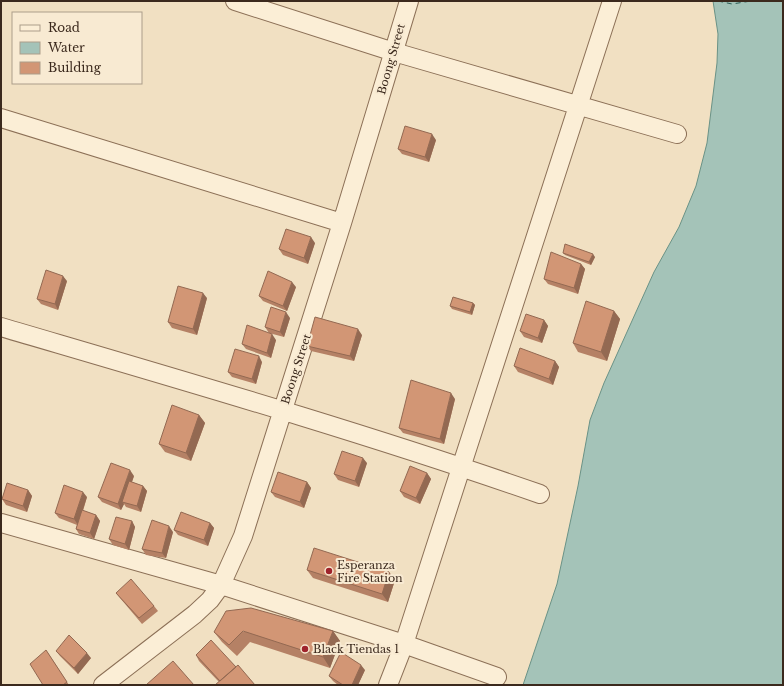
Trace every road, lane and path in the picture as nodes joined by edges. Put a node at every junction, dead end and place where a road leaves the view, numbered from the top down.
1 (235, 1) edge
2 (408, 1) edge
3 (612, 1) edge
4 (263, 5) edge
5 (394, 52) junction
6 (578, 106) junction
7 (1, 118) edge
8 (677, 134) dead end
9 (342, 224) junction
10 (1, 327) edge
11 (283, 410) junction
12 (460, 467) junction
13 (540, 494) dead end
14 (1, 523) edge
15 (221, 585) junction
16 (404, 644) junction
17 (497, 676) dead end
18 (103, 685) edge
19 (388, 685) edge

1 - 4 street
2 - 5 street, Boong Street
3 - 6 street
4 - 5 street
5 - 6 street
5 - 9 street, Boong Street
6 - 8 street
6 - 12 street
7 - 9 street
9 - 11 street, Boong Street
10 - 11 street
11 - 12 street
11 - 15 street, Boong Street
12 - 13 street
12 - 16 street
14 - 15 street
15 - 16 street
15 - 18 street, Boong Street
16 - 17 street
16 - 19 street

